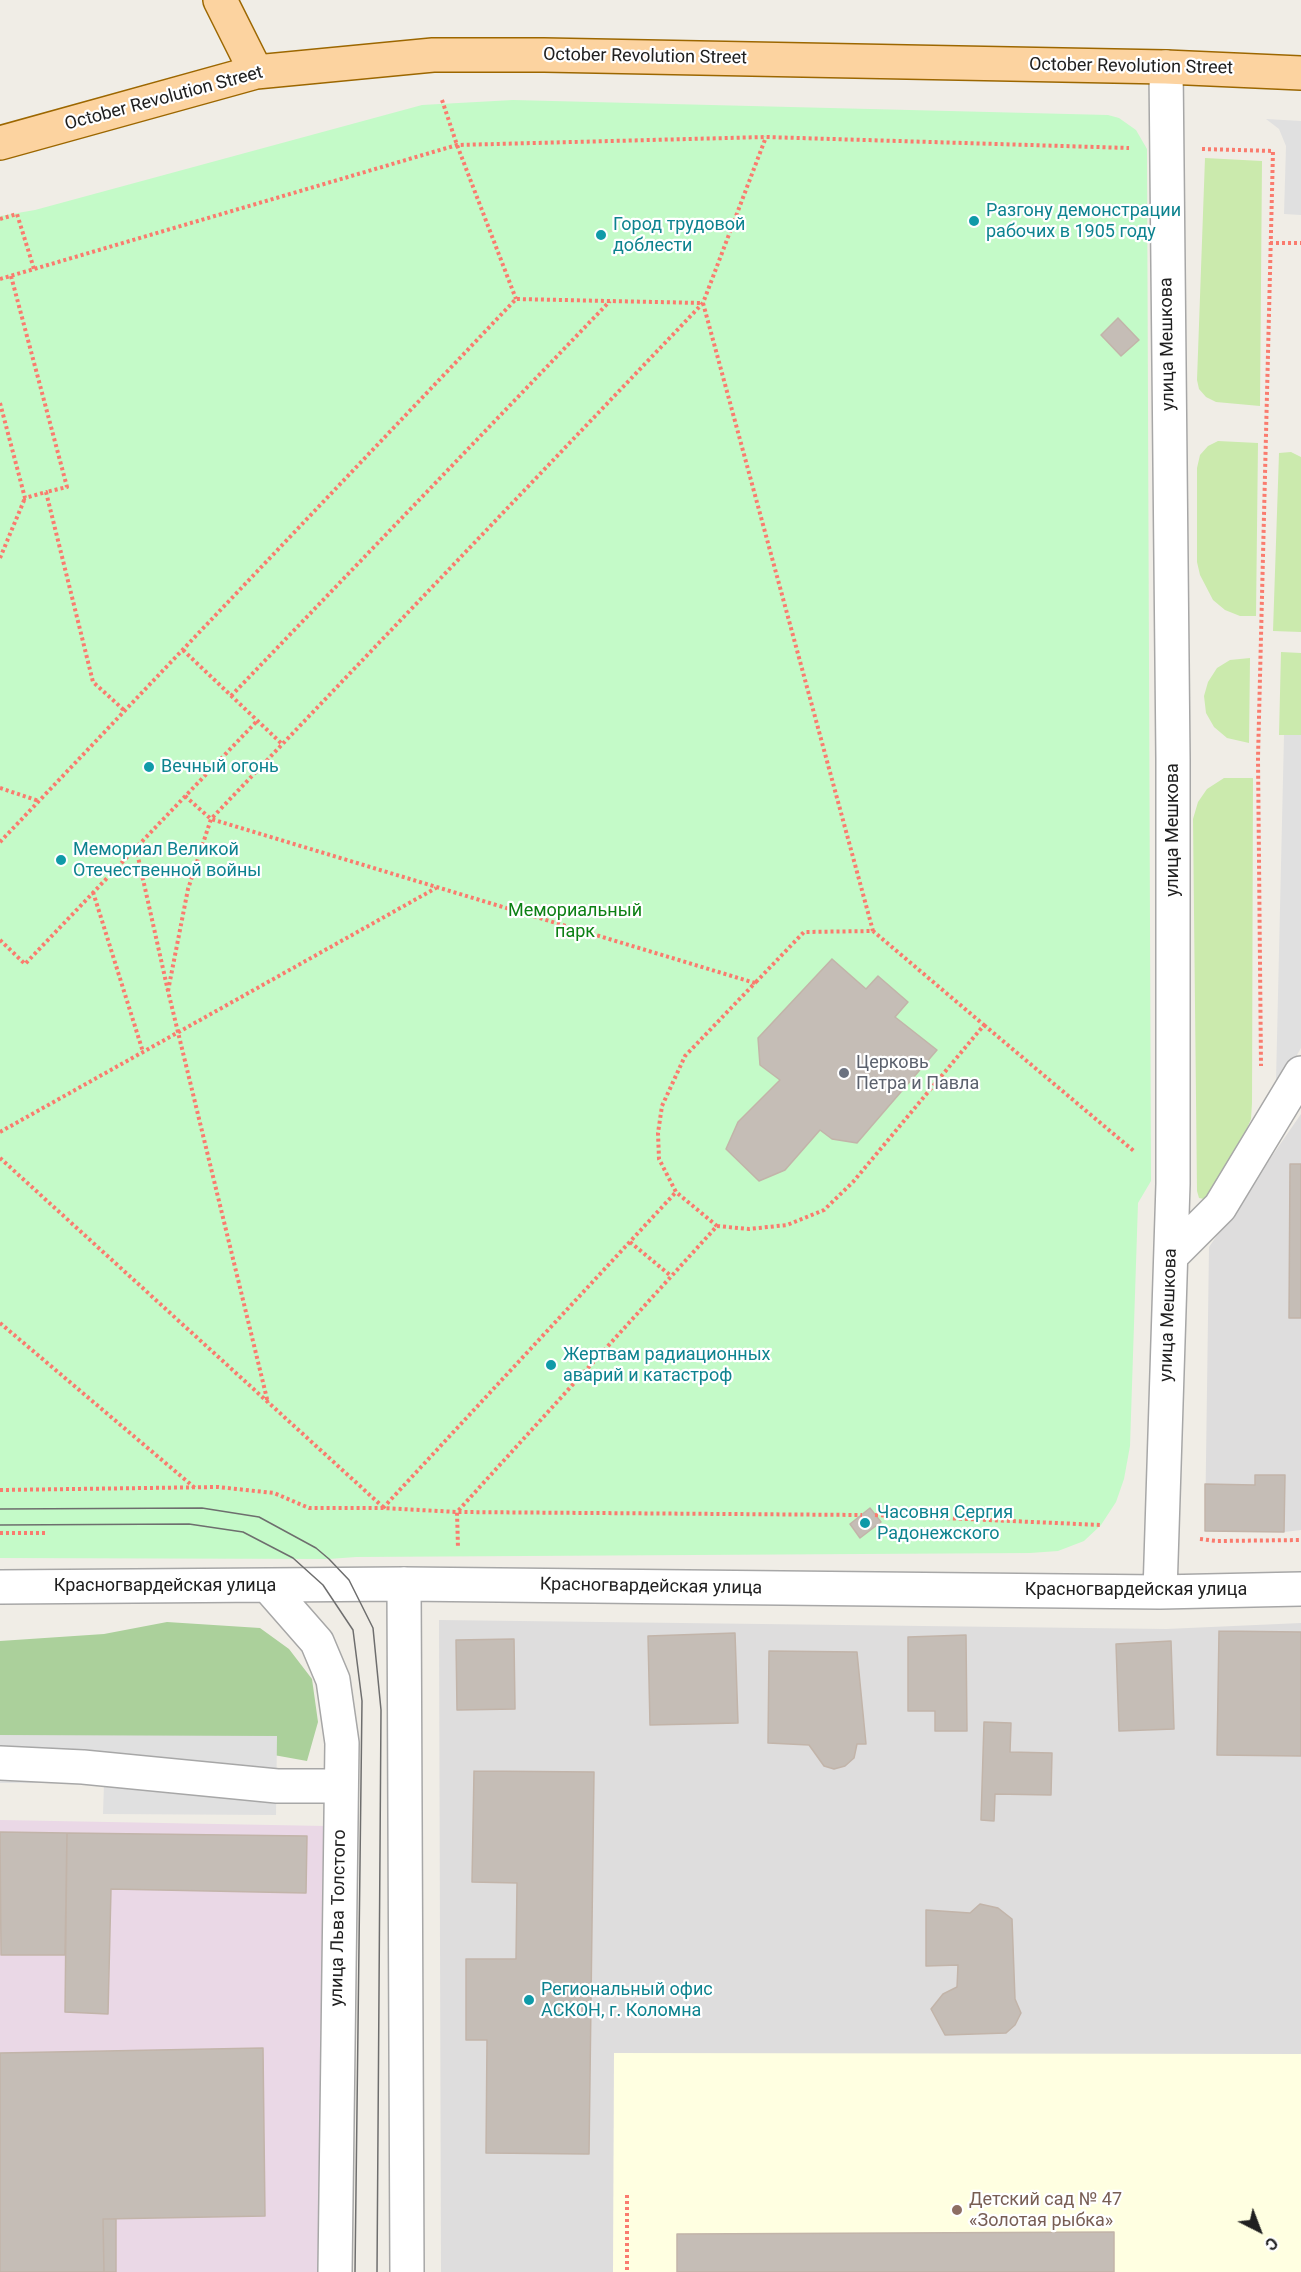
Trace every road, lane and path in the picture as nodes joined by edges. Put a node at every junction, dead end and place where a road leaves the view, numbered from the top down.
1 (220, 0) edge
2 (1166, 67) junction
3 (256, 72) junction
4 (1301, 73) edge
5 (442, 100) dead end
6 (766, 137) junction
7 (0, 143) edge
8 (457, 145) junction
9 (1136, 148) dead end
10 (1201, 149) dead end
11 (0, 219) edge
12 (1270, 243) junction
13 (1301, 243) edge
14 (34, 269) junction
15 (11, 276) junction
16 (0, 279) edge
17 (516, 300) junction
18 (610, 301) junction
19 (703, 303) junction
20 (0, 404) edge
21 (46, 492) junction
22 (25, 498) junction
23 (0, 558) edge
24 (183, 650) junction
25 (231, 696) junction
26 (125, 711) junction
27 (257, 721) junction
28 (282, 744) junction
29 (0, 788) edge
30 (185, 796) junction
31 (39, 801) junction
32 (211, 819) junction
33 (0, 842) edge
34 (136, 848) junction
35 (437, 888) junction
36 (93, 892) junction
37 (873, 931) junction
38 (0, 940) edge
39 (756, 983) junction
40 (168, 992) junction
41 (984, 1025) junction
42 (179, 1032) junction
43 (143, 1052) junction
44 (1260, 1067) dead end
45 (1301, 1073) edge
46 (0, 1132) edge
47 (0, 1158) edge
48 (1173, 1184) junction
49 (676, 1192) junction
50 (717, 1226) junction
51 (630, 1242) junction
52 (1171, 1256) junction
53 (671, 1276) junction
54 (0, 1323) edge
55 (268, 1402) junction
56 (196, 1488) junction
57 (0, 1490) edge
58 (383, 1508) junction
59 (458, 1512) junction
60 (862, 1515) dead end
61 (875, 1515) dead end
62 (1101, 1525) dead end
63 (0, 1533) edge
64 (45, 1533) dead end
65 (1197, 1539) dead end
66 (1301, 1540) edge
67 (458, 1556) dead end
68 (404, 1584) junction
69 (268, 1586) junction
70 (0, 1587) edge
71 (1301, 1589) edge
72 (1160, 1592) junction
73 (0, 1763) edge
74 (341, 1786) junction
75 (627, 2194) dead end
76 (335, 2272) edge
77 (407, 2272) edge
78 (627, 2272) edge

1 - 3 main road
2 - 3 main road, October Revolution Street
2 - 4 main road, October Revolution Street
2 - 48 street, улица Мешкова
3 - 7 main road, October Revolution Street
5 - 8 path
6 - 8 path
6 - 9 path
6 - 19 path
8 - 14 path
8 - 17 path
10 - 12 path
11 - 14 path
12 - 13 path
12 - 44 path
14 - 15 path
15 - 16 path
15 - 21 path
17 - 18 path
17 - 24 path
18 - 19 path
18 - 25 path
19 - 28 path
19 - 37 path
20 - 22 path
21 - 22 path
21 - 26 path
22 - 23 path
24 - 25 path
24 - 26 path
25 - 27 path
26 - 31 path
27 - 28 path
27 - 30 path
28 - 32 path
29 - 31 path
30 - 32 path
30 - 34 path
31 - 33 path
32 - 35 path
32 - 40 path
34 - 36 path
34 - 40 path
35 - 39 path
35 - 42 path
36 - 38 path
36 - 43 path
37 - 39 path
37 - 41 path
39 - 49 path
40 - 42 path
41 - 48 path
41 - 50 path
42 - 43 path
42 - 55 path
43 - 46 path
45 - 52 street
47 - 55 path
48 - 52 street, улица Мешкова
49 - 50 path
49 - 51 path
50 - 53 path
51 - 53 path
51 - 58 path
52 - 72 street, улица Мешкова
53 - 59 path
54 - 56 path
55 - 58 path
56 - 57 path
56 - 58 path
58 - 59 path
59 - 60 path
59 - 67 path
61 - 62 path
63 - 64 path
65 - 66 path
68 - 69 street, Красногвардейская улица
68 - 72 street, Красногвардейская улица
68 - 77 street
69 - 70 street, Красногвардейская улица
69 - 74 street, улица Льва Толстого
71 - 72 street, Красногвардейская улица
73 - 74 street
74 - 76 street, улица Льва Толстого
75 - 78 path

